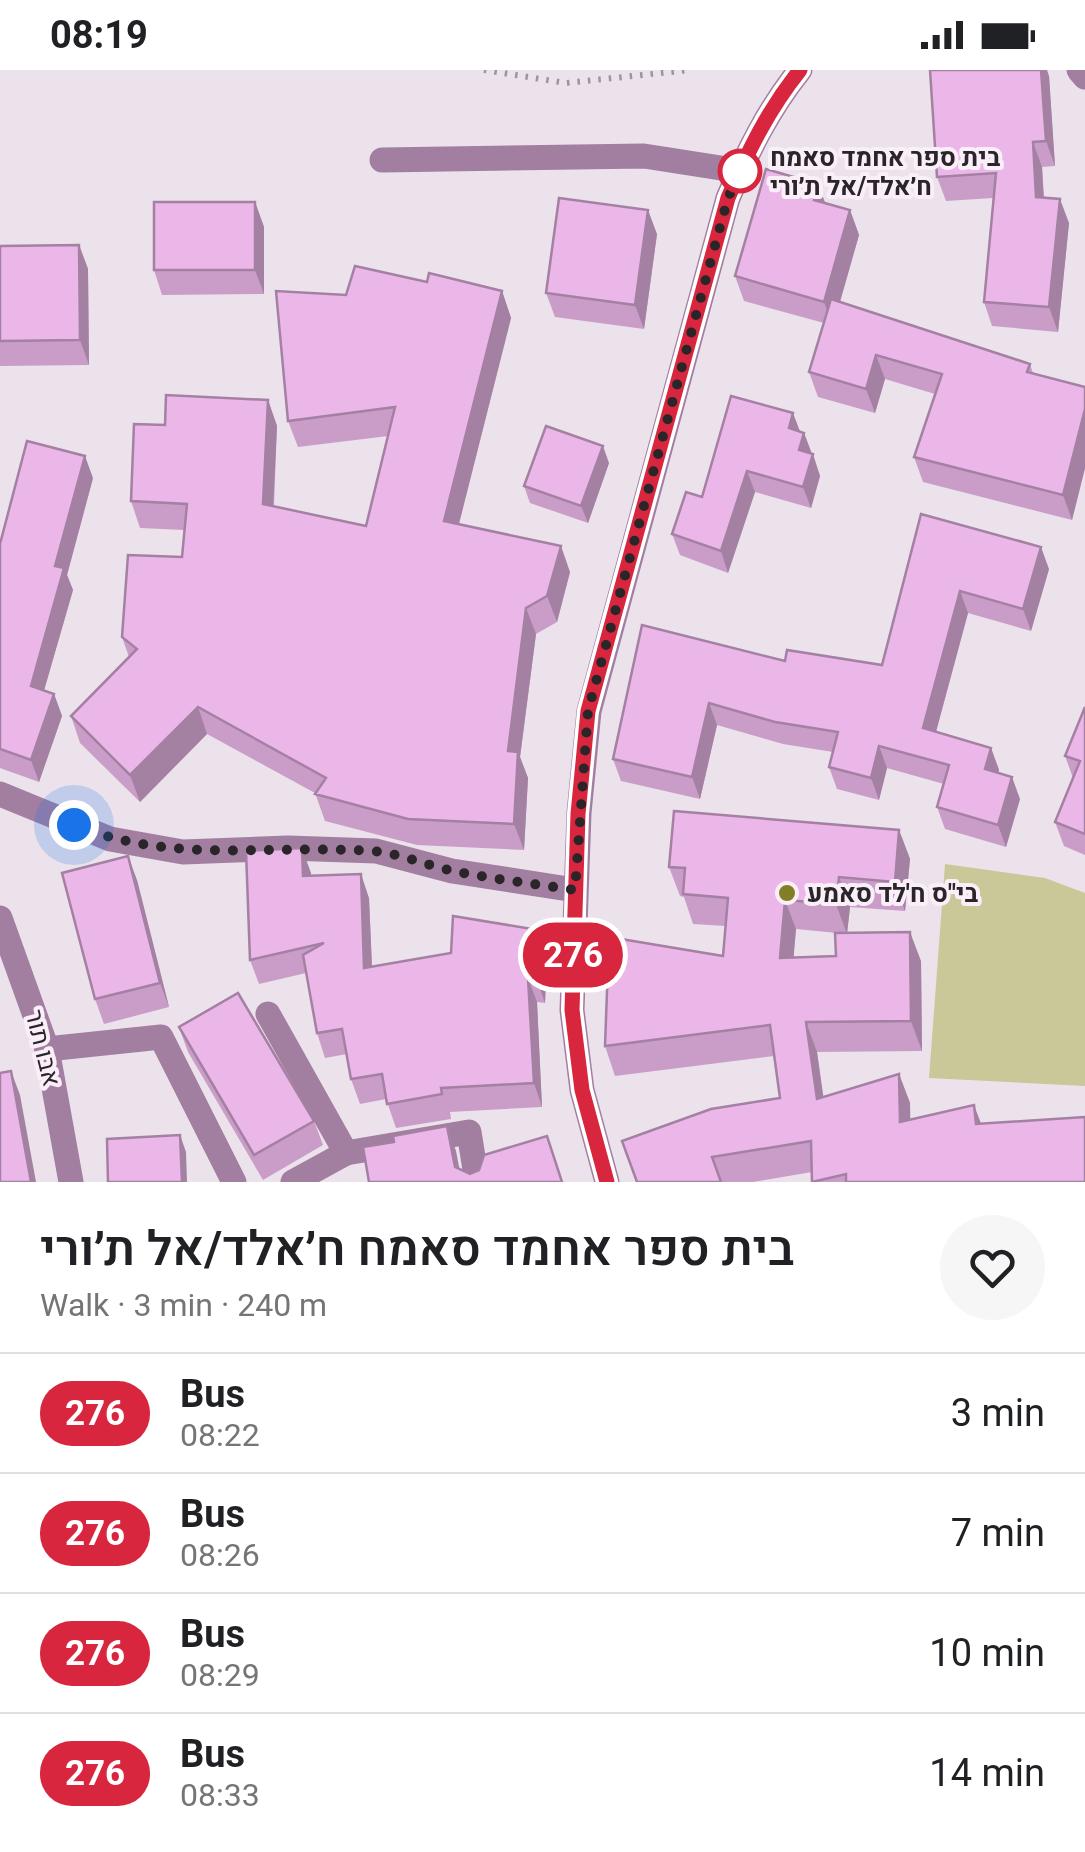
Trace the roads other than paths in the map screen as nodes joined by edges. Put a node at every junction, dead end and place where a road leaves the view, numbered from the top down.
1 (800, 70) edge
2 (1078, 70) edge
3 (1085, 78) edge
4 (382, 160) dead end
5 (740, 171) junction
6 (0, 794) edge
7 (575, 890) junction
8 (0, 918) edge
9 (268, 1014) dead end
10 (47, 1049) junction
11 (346, 1153) junction
12 (71, 1182) edge
13 (234, 1182) edge
14 (293, 1182) edge
15 (477, 1182) edge
16 (608, 1182) edge

1 - 5 street
2 - 3 street
4 - 5 street
5 - 7 street
6 - 7 street
7 - 16 street
8 - 10 street, אבו תור
9 - 11 street
10 - 12 street, אבו תור
10 - 13 street
11 - 14 street
11 - 15 street

